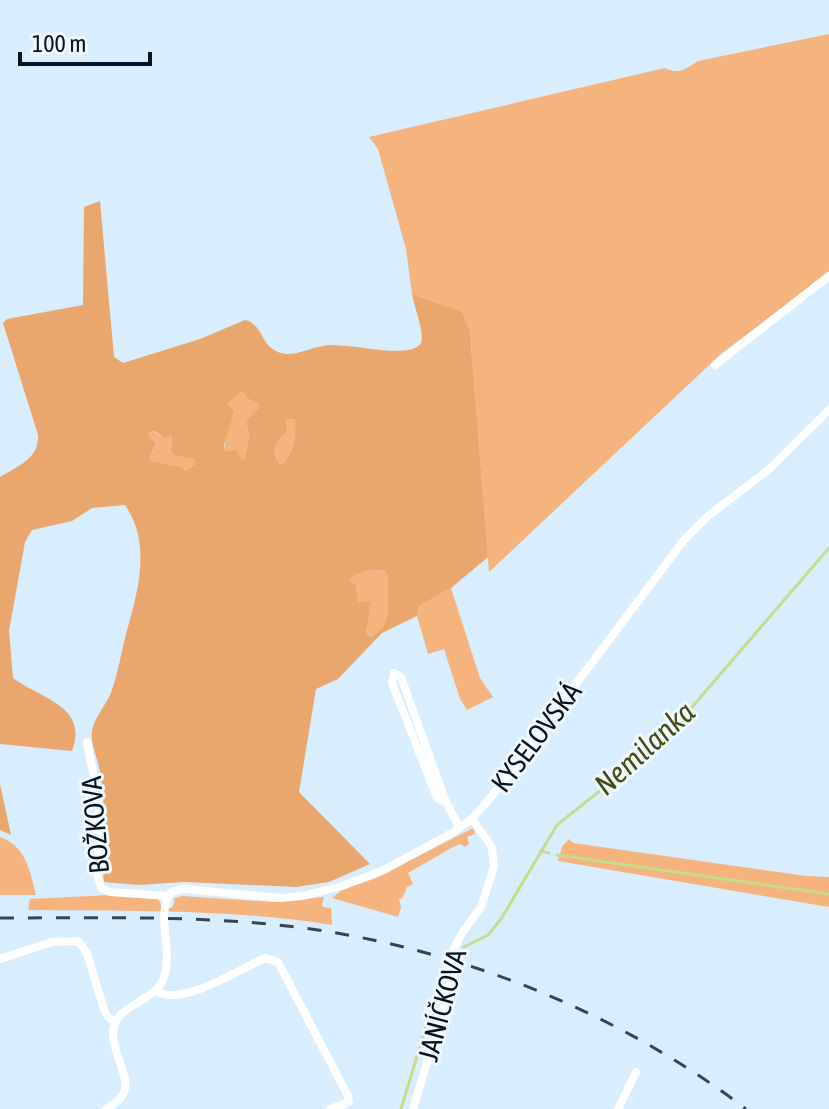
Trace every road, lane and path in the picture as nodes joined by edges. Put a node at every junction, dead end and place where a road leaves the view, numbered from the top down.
1 (829, 276) edge
2 (715, 365) dead end
3 (829, 410) edge
4 (87, 742) dead end
5 (446, 802) junction
6 (472, 819) junction
7 (460, 828) junction
8 (168, 896) junction
9 (0, 959) edge
10 (156, 991) junction
11 (116, 1022) junction
12 (636, 1072) dead end
13 (106, 1109) edge
14 (330, 1109) edge
15 (413, 1109) edge
16 (618, 1109) edge

1 - 2 street
3 - 6 street, KYSELOVSKÁ
4 - 8 street, BOŽKOVA
5 - 5 street
5 - 7 street
6 - 7 street, KYSELOVSKÁ
6 - 15 street, JANÍČKOVA
7 - 8 street, KYSELOVSKÁ
8 - 10 street
9 - 11 street
10 - 11 street
10 - 14 street
11 - 13 street
12 - 16 street

